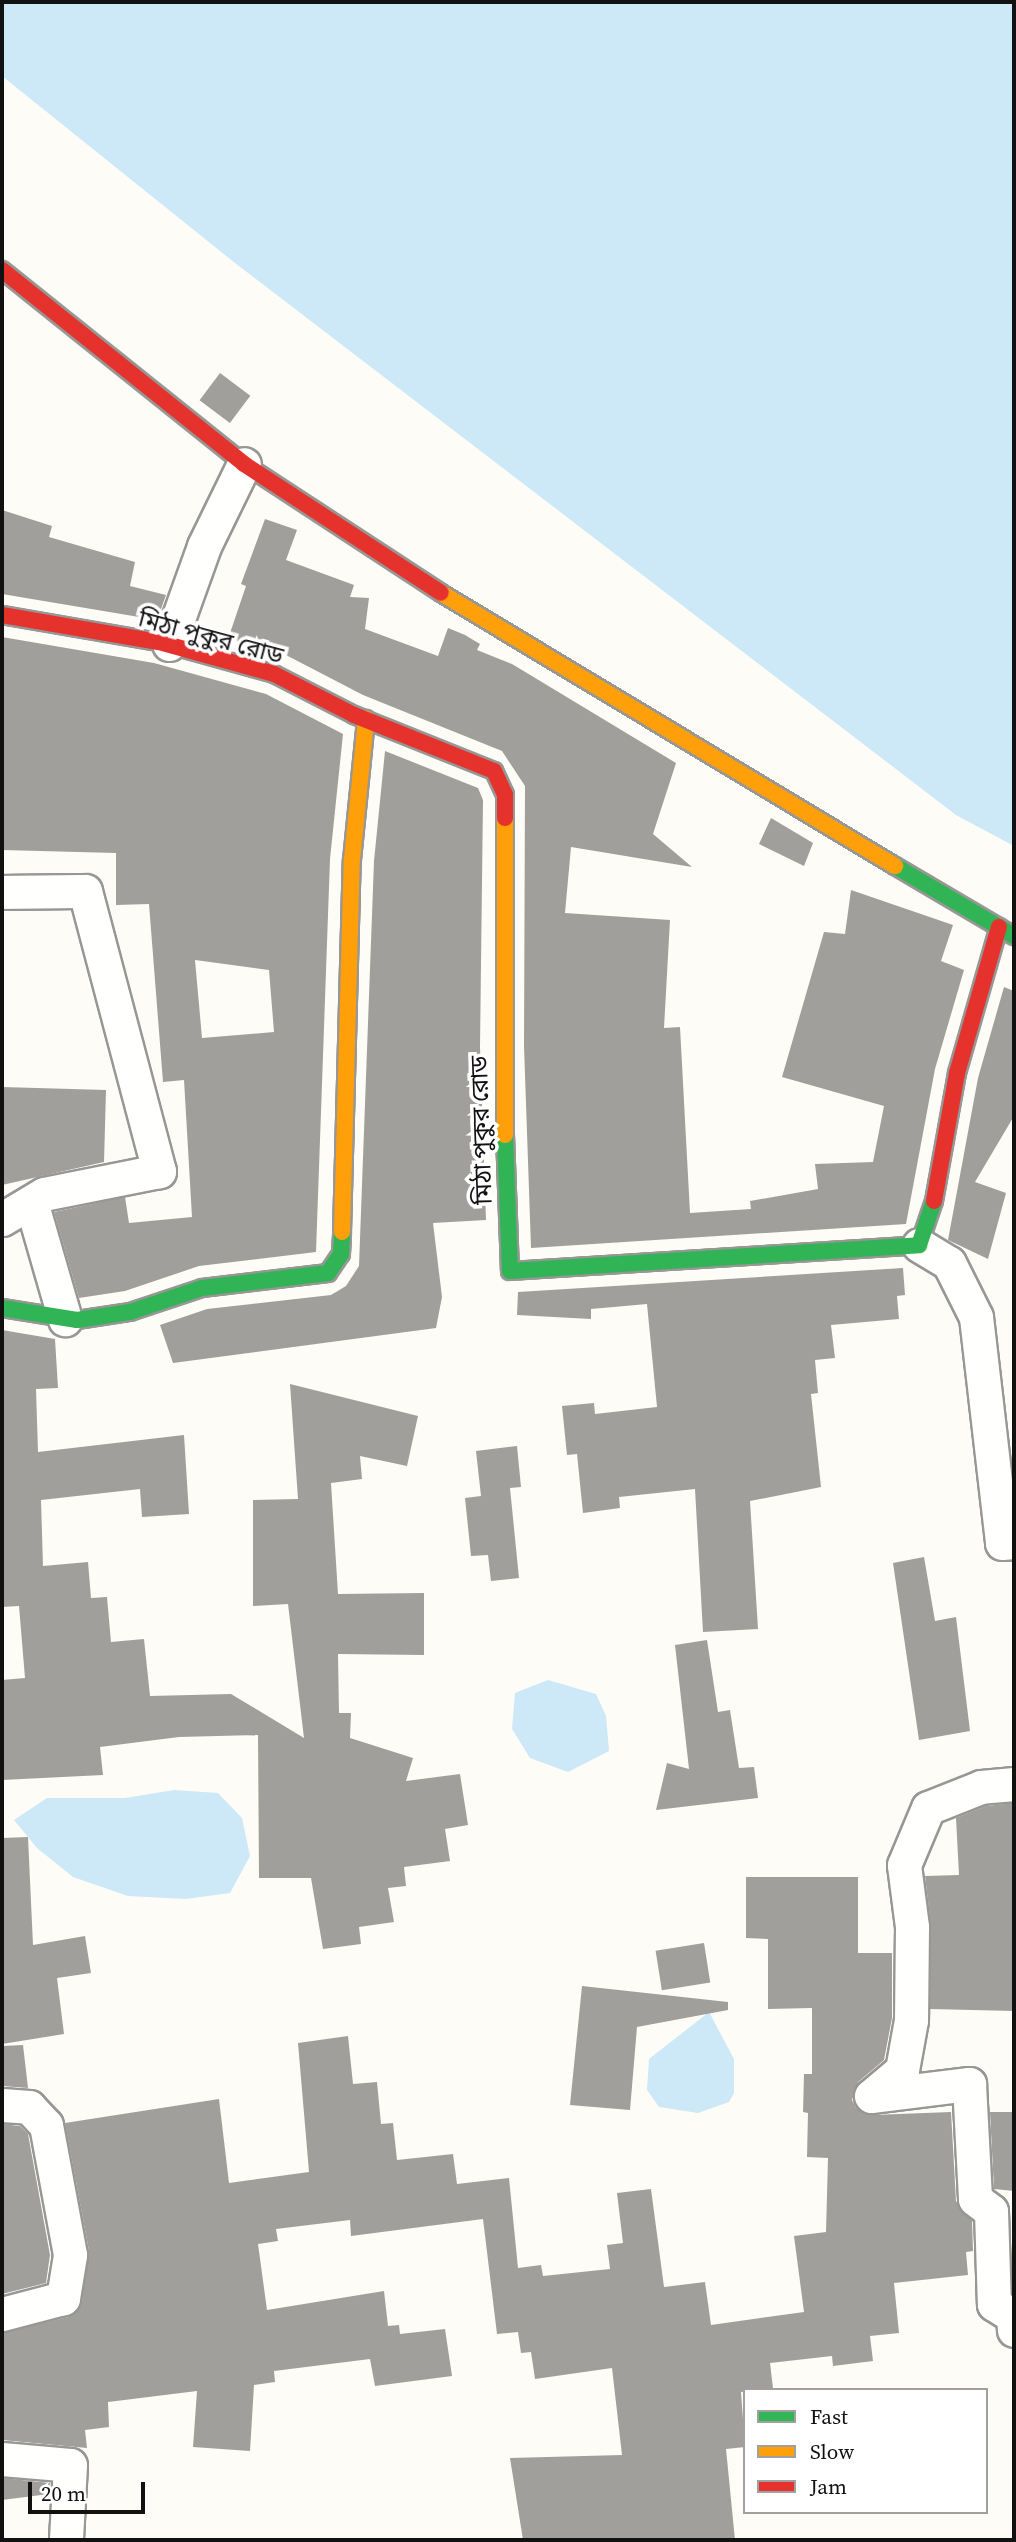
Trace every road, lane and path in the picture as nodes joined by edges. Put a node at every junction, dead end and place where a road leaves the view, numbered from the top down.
1 (2, 270) edge
2 (244, 464) junction
3 (2, 618) edge
4 (169, 644) junction
5 (366, 719) junction
6 (2, 892) edge
7 (999, 928) junction
8 (1014, 936) edge
9 (32, 1205) junction
10 (2, 1219) edge
11 (919, 1245) junction
12 (2, 1308) edge
13 (65, 1319) junction
14 (1014, 1542) edge
15 (1014, 1784) edge
16 (2, 2105) edge
17 (2, 2314) edge
18 (1014, 2330) edge
19 (2, 2459) edge
20 (66, 2540) edge

1 - 2 street
2 - 4 street
2 - 7 street
3 - 4 street, মিঠা পুকুর রোড
4 - 5 street, মিঠা পুকুর রোড
5 - 11 street, মিঠা পুকুর রোড
5 - 13 street
6 - 9 street
7 - 8 street
7 - 11 street
9 - 10 street
9 - 13 street
11 - 14 street
12 - 13 street
15 - 18 street
16 - 17 street
19 - 20 street

